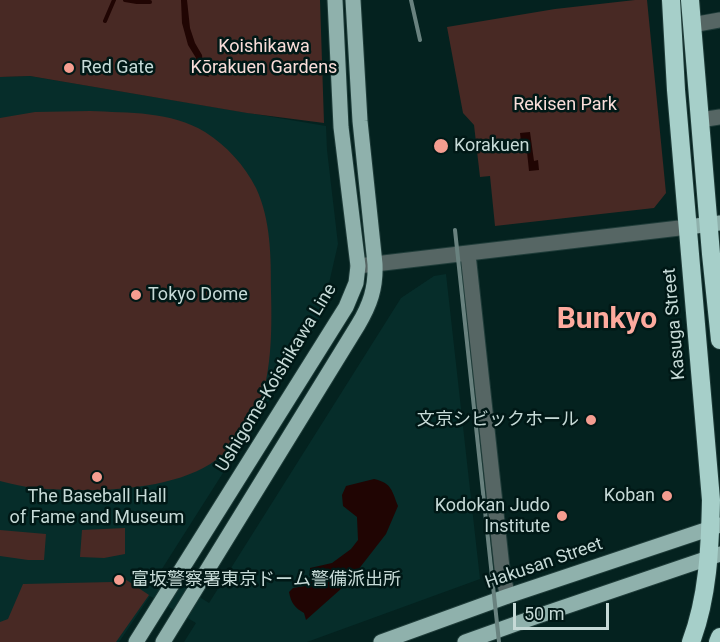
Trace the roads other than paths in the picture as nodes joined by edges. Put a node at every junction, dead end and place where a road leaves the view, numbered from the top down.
1 (335, 0) edge
2 (353, 0) edge
3 (671, 0) edge
4 (690, 0) edge
5 (720, 20) edge
6 (692, 25) junction
7 (720, 117) edge
8 (700, 120) junction
9 (714, 224) edge
10 (688, 226) junction
11 (468, 254) junction
12 (375, 264) junction
13 (358, 267) junction
14 (720, 340) edge
15 (715, 527) edge
16 (714, 557) edge
17 (508, 596) junction
18 (720, 637) edge
19 (471, 641) edge
20 (136, 642) edge
21 (163, 642) edge
22 (381, 642) edge
23 (691, 642) edge
24 (718, 642) edge

1 - 13 main road, Ushigome-Koishikawa Line
2 - 12 main road
3 - 10 highway, Kasuga Street
4 - 6 highway
5 - 6 street
6 - 8 highway
7 - 8 street
8 - 9 highway
9 - 10 main road
9 - 14 highway
10 - 11 street
10 - 15 highway, Kasuga Street
11 - 12 street
11 - 17 street
12 - 13 street
12 - 21 main road
13 - 20 main road, Ushigome-Koishikawa Line
15 - 16 highway, Kasuga Street
15 - 17 main road, Hakusan Street
16 - 19 main road
16 - 23 highway, Kasuga Street
17 - 22 main road, Hakusan Street
18 - 24 highway

